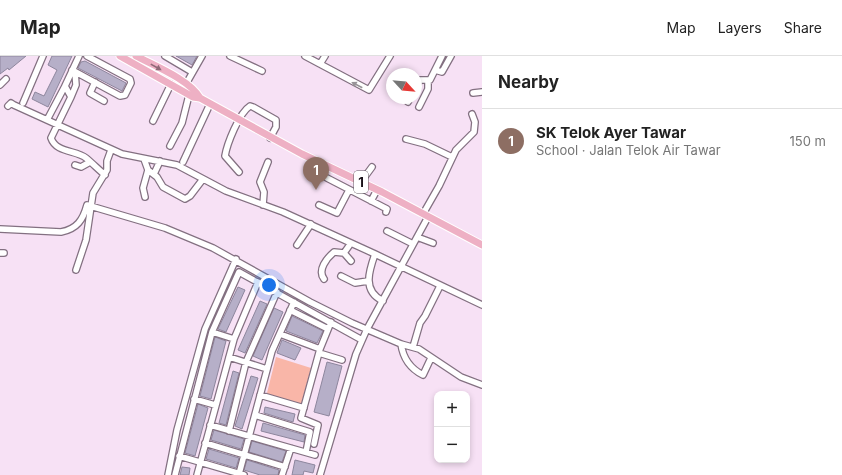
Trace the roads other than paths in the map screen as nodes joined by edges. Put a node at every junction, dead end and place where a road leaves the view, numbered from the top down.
1 (43, 56) edge
2 (79, 56) edge
3 (87, 56) edge
4 (136, 56) edge
5 (165, 56) edge
6 (202, 56) edge
7 (230, 56) edge
8 (305, 56) edge
9 (325, 56) edge
10 (390, 56) edge
11 (442, 56) edge
12 (451, 56) edge
13 (125, 57) edge
14 (320, 64) junction
15 (435, 70) junction
16 (74, 71) junction
17 (262, 71) dead end
18 (192, 72) junction
19 (6, 78) dead end
20 (422, 80) edge
21 (428, 81) junction
22 (95, 82) junction
23 (171, 84) junction
24 (186, 84) junction
25 (0, 85) edge
26 (65, 86) junction
27 (482, 92) edge
28 (473, 93) dead end
29 (189, 95) junction
30 (71, 97) junction
31 (200, 98) junction
32 (104, 101) dead end
33 (23, 103) dead end
34 (210, 104) junction
35 (8, 106) dead end
36 (419, 107) dead end
37 (472, 114) dead end
38 (47, 120) junction
39 (239, 120) junction
40 (153, 121) dead end
41 (57, 125) junction
42 (270, 138) junction
43 (406, 139) dead end
44 (170, 146) dead end
45 (111, 150) junction
46 (452, 157) junction
47 (144, 159) junction
48 (160, 161) junction
49 (90, 162) junction
50 (183, 162) dead end
51 (268, 162) dead end
52 (75, 166) dead end
53 (372, 167) dead end
54 (148, 170) junction
55 (239, 172) dead end
56 (154, 174) junction
57 (105, 175) junction
58 (326, 178) dead end
59 (203, 179) junction
60 (361, 182) junction
61 (349, 190) junction
62 (377, 190) junction
63 (146, 196) dead end
64 (371, 201) junction
65 (263, 205) junction
66 (319, 205) dead end
67 (90, 206) junction
68 (386, 212) dead end
69 (426, 215) junction
70 (311, 224) junction
71 (0, 229) edge
72 (387, 232) dead end
73 (417, 238) junction
74 (351, 243) junction
75 (433, 243) dead end
76 (413, 244) junction
77 (297, 245) dead end
78 (482, 245) edge
79 (344, 253) junction
80 (375, 254) junction
81 (236, 259) junction
82 (351, 261) dead end
83 (401, 266) junction
84 (76, 270) dead end
85 (340, 276) dead end
86 (324, 279) dead end
87 (368, 281) junction
88 (258, 282) junction
89 (440, 286) junction
90 (277, 292) junction
91 (382, 301) junction
92 (294, 302) junction
93 (482, 305) edge
94 (290, 310) junction
95 (331, 322) junction
96 (367, 329) junction
97 (328, 330) junction
98 (212, 332) junction
99 (280, 334) junction
100 (234, 339) junction
101 (362, 340) junction
102 (401, 344) junction
103 (412, 347) junction
104 (320, 351) junction
105 (229, 357) junction
106 (431, 358) junction
107 (342, 360) dead end
108 (246, 362) junction
109 (267, 369) junction
110 (482, 386) edge
111 (260, 395) junction
112 (194, 398) junction
113 (215, 405) junction
114 (304, 408) junction
115 (255, 416) junction
116 (210, 425) junction
117 (229, 431) junction
118 (249, 436) junction
119 (205, 443) junction
120 (314, 444) dead end
121 (291, 448) junction
122 (306, 452) junction
123 (244, 455) junction
124 (315, 455) dead end
125 (179, 456) junction
126 (200, 462) junction
127 (285, 466) junction
128 (242, 474) edge
129 (168, 475) edge
130 (175, 475) edge
131 (197, 475) edge
132 (282, 475) edge
133 (320, 475) edge

1 - 33 street
2 - 16 street
3 - 22 street
4 -> 24 main road, 1
5 - 18 street
6 - 18 street
7 - 17 street
8 - 14 street
9 - 14 street
10 -> 14 street
11 - 15 street
12 - 15 street
13 - 23 main road, 1
15 - 21 street
16 - 22 street
16 - 26 street
16 - 30 street
18 - 24 street
19 - 25 street
20 - 21 street
21 - 36 street
22 - 32 street
23 - 29 main road, 1
23 - 40 street
24 - 31 main road, 1
26 - 30 street
26 - 38 street
27 - 28 street
29 - 31 main road, 1
29 - 44 street
30 - 41 street
31 - 34 main road, 1
34 - 39 main road, 1
34 - 50 street
35 - 38 street
37 - 46 street
38 - 41 street
39 - 42 main road, 1
39 - 42 street
39 - 55 street
41 - 45 street
41 - 49 street
42 - 60 main road, 1
43 - 46 street
45 - 47 street
45 - 57 street
46 - 69 street
47 - 48 street
47 - 54 street
48 - 56 street
48 - 59 street
49 - 52 street
49 - 57 street
51 - 65 street
53 - 60 street
54 - 56 street
54 - 63 street
56 - 59 street
57 - 67 street
58 - 61 street
59 - 65 street
60 - 62 main road, 1
61 - 64 street
61 - 66 street
62 - 64 street
62 - 69 main road, 1
64 - 68 street
65 - 70 street
67 - 71 street
67 - 81 street
67 - 84 street
69 - 73 street
69 - 78 main road, 1
70 - 74 street
70 - 77 street
72 - 76 street
73 - 75 street
73 - 76 street
74 - 79 street
74 - 80 street
76 - 83 street
79 - 82 street
79 - 86 street
80 - 83 street
80 - 87 street
81 - 96 street
81 - 129 street
83 - 89 street
83 - 91 street
85 - 87 street
87 - 91 street
88 - 90 street
88 - 98 street
88 - 100 street
89 - 93 street
89 - 103 street
90 - 92 street
90 - 108 street
91 - 96 street
92 - 94 street
92 - 95 street
94 - 97 street
94 - 99 street
95 - 97 street
95 - 101 street
96 - 101 street
96 - 102 street
97 - 104 street
98 - 100 street
98 - 112 street
99 - 104 street
99 - 109 street
100 - 105 street
101 - 133 street
102 - 103 street
102 - 106 street
103 - 106 street
104 - 107 street
104 - 114 street
105 - 108 street
105 - 113 street
106 - 110 street
108 - 109 street
108 - 117 street
109 - 111 street
111 - 114 street
111 - 115 street
112 - 113 street
112 - 125 street
113 - 116 street
114 - 120 street
115 - 118 street
115 - 122 street
116 - 117 street
116 - 119 street
117 - 118 street
118 - 121 street
118 - 123 street
119 - 123 street
119 - 126 street
121 - 122 street
121 - 127 street
122 - 124 street
123 - 127 street
123 - 128 street
125 - 126 street
125 - 130 street
126 - 128 street
126 - 131 street
127 - 132 street

